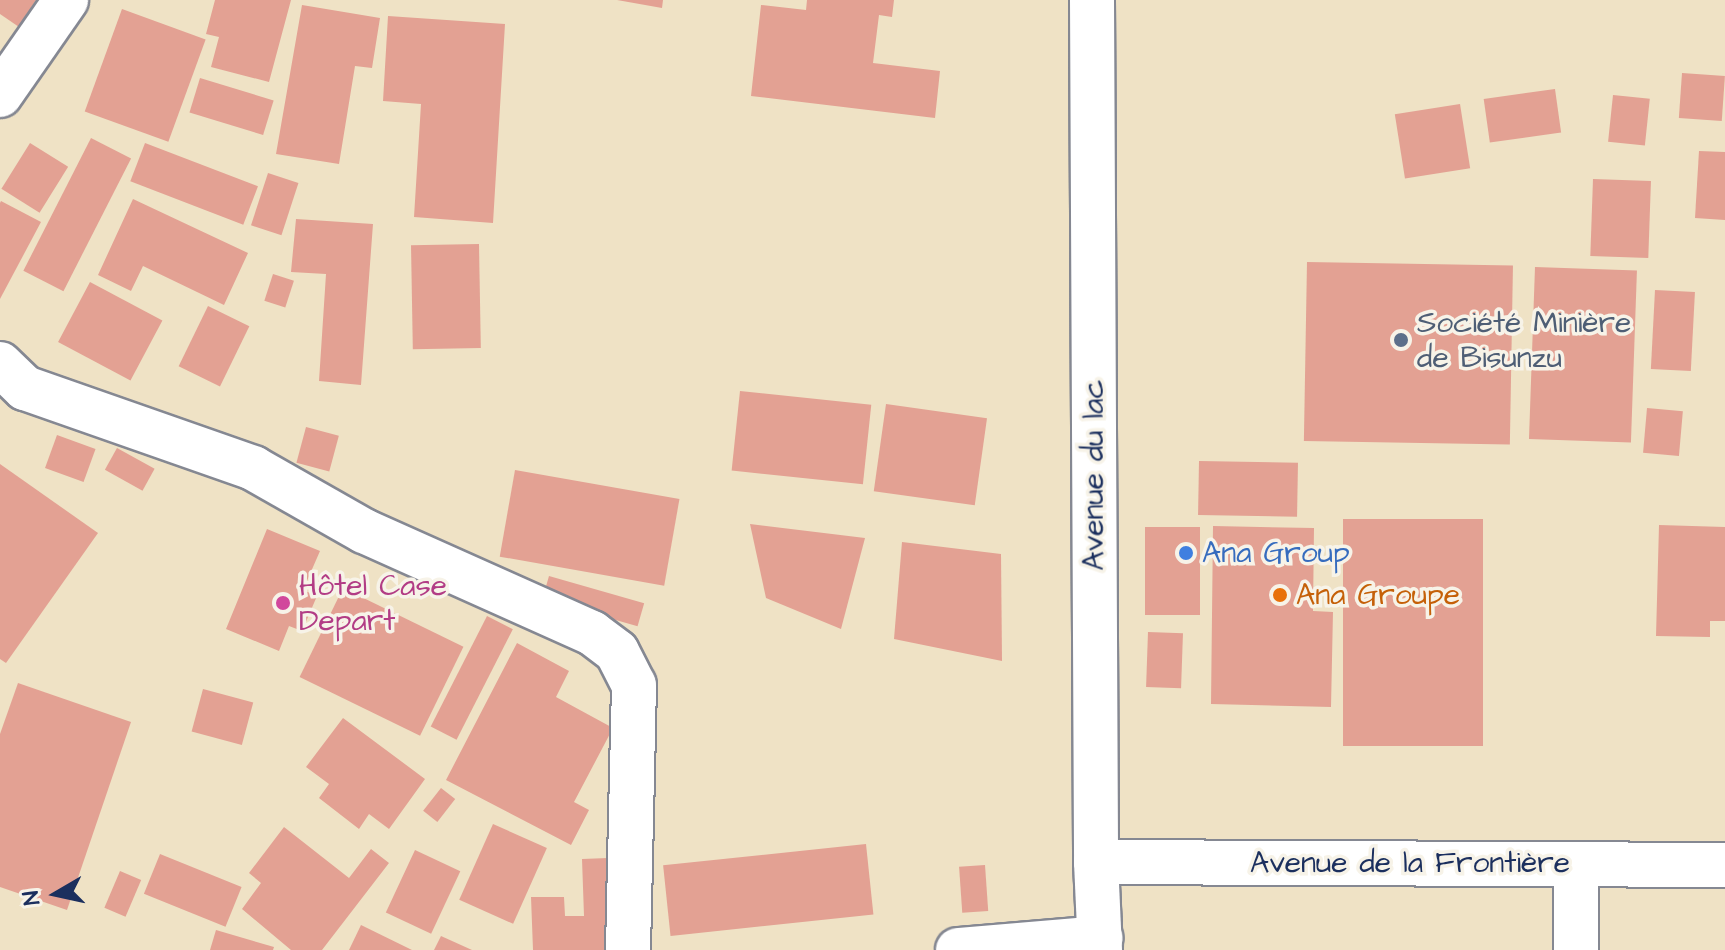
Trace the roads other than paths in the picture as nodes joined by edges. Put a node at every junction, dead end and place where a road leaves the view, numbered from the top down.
1 (66, 0) edge
2 (1092, 0) edge
3 (0, 95) edge
4 (0, 364) edge
5 (1096, 862) junction
6 (1576, 864) junction
7 (1725, 865) edge
8 (1100, 944) edge
9 (628, 950) edge
10 (958, 950) edge
11 (1576, 950) edge

1 - 3 street
2 - 5 street, Avenue du lac
4 - 9 street
5 - 6 street, Avenue de la Frontière
5 - 8 street, Avenue du lac
6 - 7 street, Avenue de la Frontière
6 - 11 street
8 - 10 street

